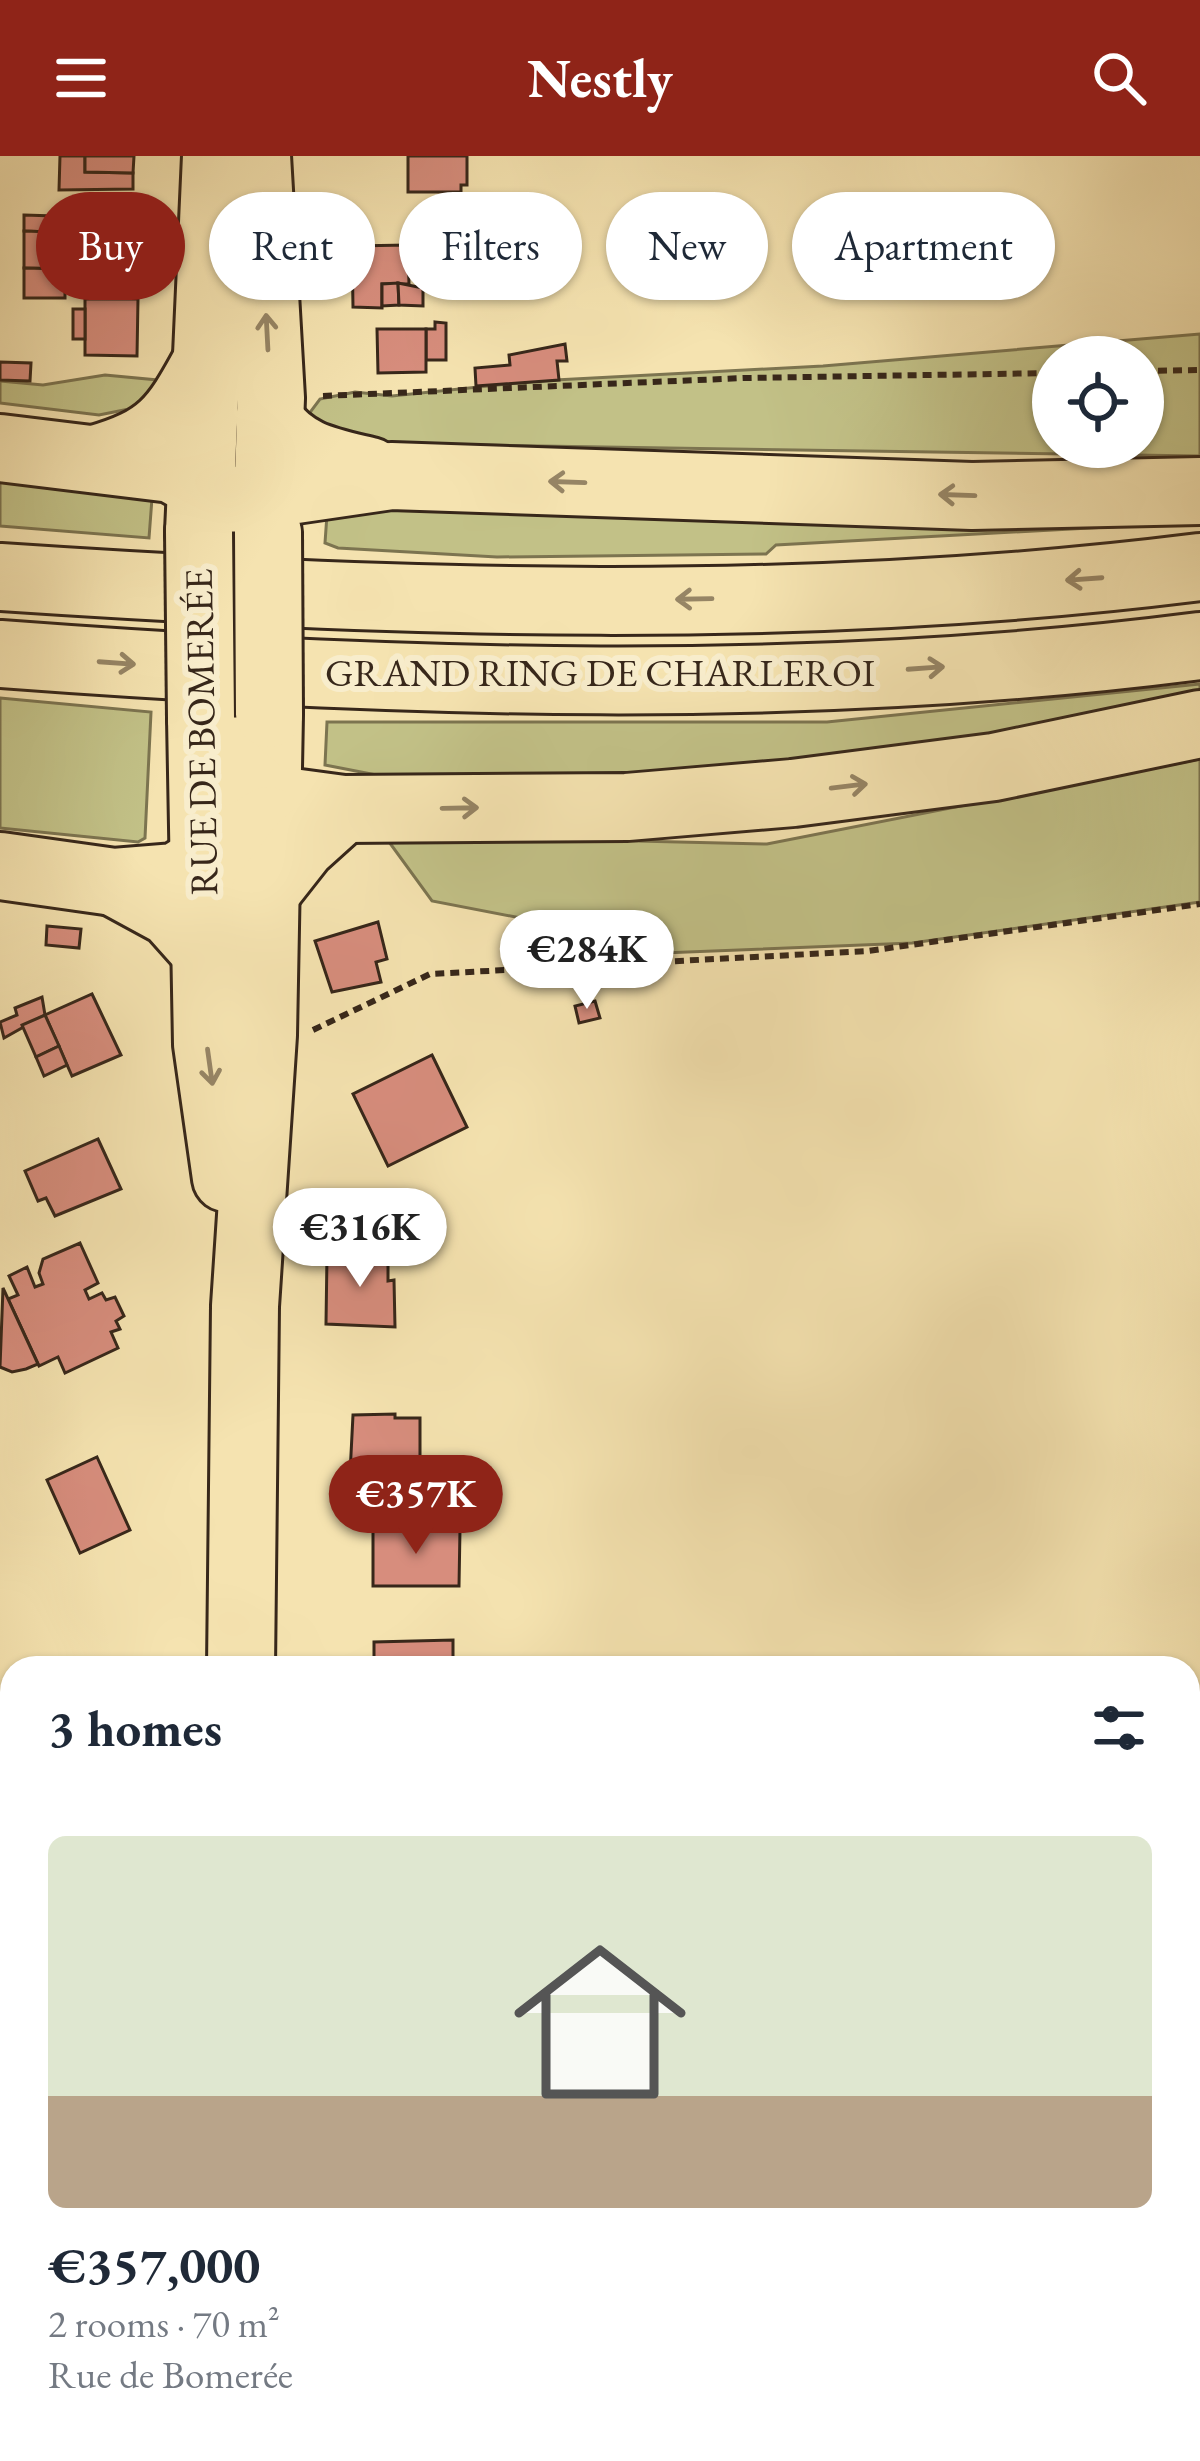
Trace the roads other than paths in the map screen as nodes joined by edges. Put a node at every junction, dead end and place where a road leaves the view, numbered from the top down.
1 (216, 156) edge
2 (257, 156) edge
3 (206, 362) junction
4 (270, 409) junction
5 (0, 448) edge
6 (95, 459) junction
7 (392, 476) junction
8 (1200, 491) edge
9 (235, 510) junction
10 (1200, 567) edge
11 (0, 577) edge
12 (1200, 646) edge
13 (0, 654) edge
14 (1200, 724) edge
15 (238, 764) junction
16 (343, 809) junction
17 (202, 865) junction
18 (0, 866) edge
19 (114, 882) junction
20 (266, 893) junction
21 (204, 950) junction
22 (245, 1306) junction
23 (241, 1656) edge

1 - 3 main road, RUE DE BOMERÉE
4 -> 2 main road, RUE DE BOMERÉE
3 - 6 main road
3 - 9 main road, RUE DE BOMERÉE
4 - 7 main road
4 - 9 main road, RUE DE BOMERÉE
5 - 6 main road
6 - 9 main road
8 -> 7 main road
7 - 9 main road
9 - 15 main road, RUE DE BOMERÉE, bridge
10 -> 11 main road, GRAND RING DE CHARLEROI
13 -> 12 main road, GRAND RING DE CHARLEROI
16 -> 14 main road
15 - 16 main road
15 - 17 main road
15 - 17 main road, RUE DE BOMERÉE
15 - 20 main road, RUE DE BOMERÉE
16 - 20 main road
17 - 19 main road
17 - 21 main road, RUE DE BOMERÉE
18 - 19 main road
19 - 21 main road
20 - 22 main road, RUE DE BOMERÉE
21 -> 22 main road, RUE DE BOMERÉE
22 - 23 main road, RUE DE BOMERÉE

